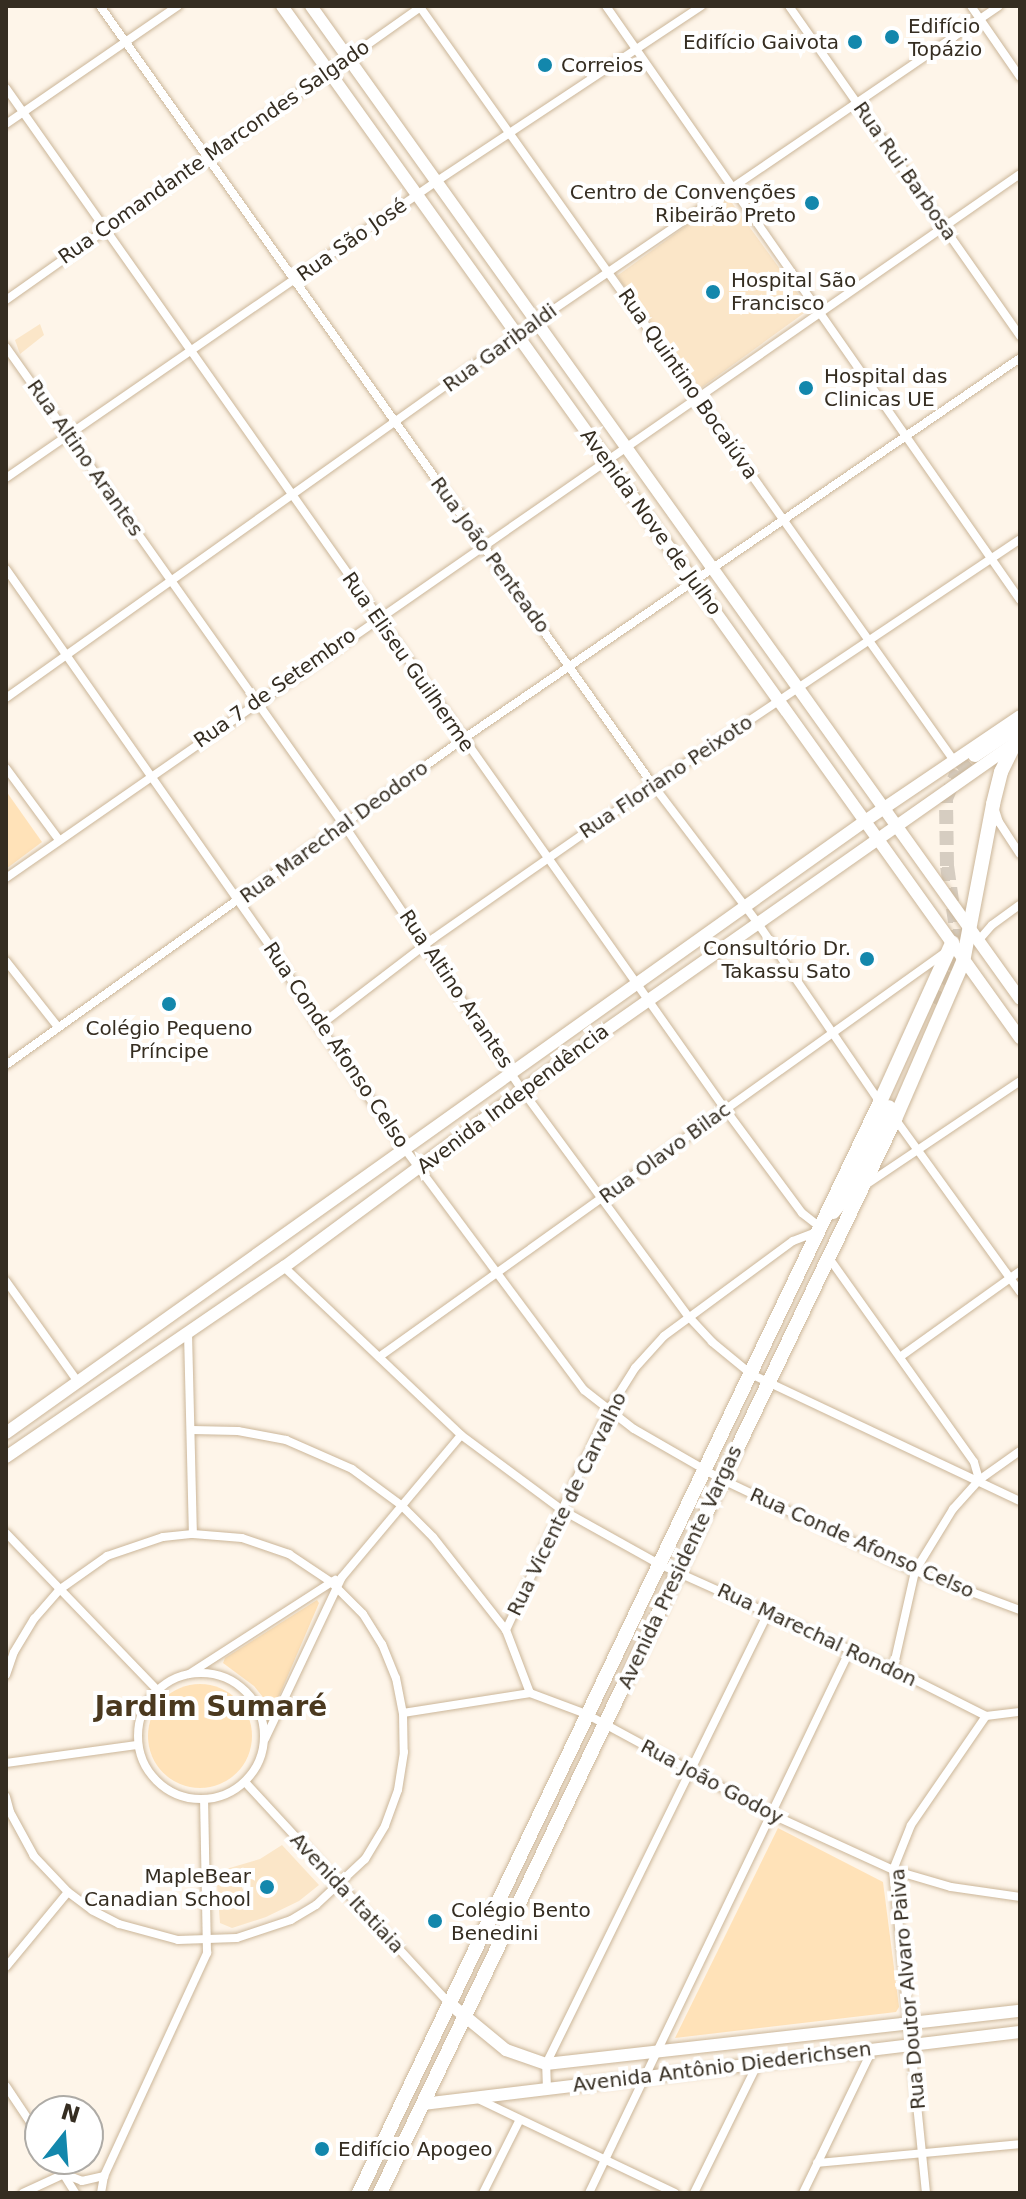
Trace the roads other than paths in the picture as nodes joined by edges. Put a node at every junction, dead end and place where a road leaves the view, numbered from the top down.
1 (100, 6) edge
2 (178, 6) edge
3 (282, 6) edge
4 (311, 6) edge
5 (606, 6) edge
6 (701, 6) edge
7 (789, 6) edge
8 (971, 6) edge
9 (999, 6) edge
10 (422, 7) edge
11 (980, 18) junction
12 (126, 42) junction
13 (636, 49) junction
14 (347, 57) junction
15 (327, 71) junction
16 (1020, 77) edge
17 (6, 88) edge
18 (857, 103) junction
19 (23, 113) junction
20 (6, 124) edge
21 (509, 133) junction
22 (207, 158) junction
23 (1020, 174) edge
24 (437, 181) junction
25 (734, 188) junction
26 (417, 194) junction
27 (943, 227) junction
28 (106, 230) junction
29 (608, 272) junction
30 (296, 280) junction
31 (6, 300) edge
32 (822, 312) junction
33 (535, 322) junction
34 (516, 336) junction
35 (1020, 336) edge
36 (6, 347) edge
37 (191, 352) junction
38 (1020, 358) edge
39 (697, 397) junction
40 (395, 423) junction
41 (68, 434) junction
42 (906, 435) junction
43 (626, 445) junction
44 (606, 459) junction
45 (6, 478) edge
46 (292, 496) junction
47 (783, 519) junction
48 (1020, 539) edge
49 (482, 544) junction
50 (992, 559) junction
51 (712, 566) junction
52 (6, 569) edge
53 (693, 580) junction
54 (171, 581) junction
55 (1020, 600) edge
56 (377, 618) junction
57 (872, 641) junction
58 (68, 653) junction
59 (570, 665) junction
60 (798, 688) junction
61 (6, 698) edge
62 (780, 701) junction
63 (255, 703) junction
64 (1020, 716) edge
65 (1020, 725) edge
66 (463, 739) junction
67 (1017, 741) edge
68 (975, 755) tunnel mouth
69 (955, 762) junction
70 (6, 768) edge
71 (151, 775) junction
72 (653, 785) junction
73 (993, 804) junction
74 (883, 809) junction
75 (865, 821) junction
76 (344, 825) junction
77 (896, 825) junction
78 (876, 838) junction
79 (59, 840) junction
80 (1020, 854) edge
81 (547, 859) junction
82 (6, 878) edge
83 (238, 900) junction
84 (1020, 905) edge
85 (746, 907) junction
86 (757, 922) junction
87 (969, 927) junction
88 (978, 941) junction
89 (425, 945) junction
90 (951, 946) junction
91 (6, 961) edge
92 (963, 962) junction
93 (637, 984) junction
94 (1020, 999) edge
95 (649, 1000) junction
96 (937, 1005) tunnel mouth
97 (319, 1026) junction
98 (58, 1027) junction
99 (832, 1031) junction
100 (1020, 1038) edge
101 (6, 1065) edge
102 (512, 1073) junction
103 (1020, 1081) edge
104 (522, 1090) junction
105 (880, 1102) junction
106 (725, 1109) junction
107 (895, 1119) junction
108 (405, 1149) junction
109 (917, 1151) junction
110 (420, 1168) junction
111 (863, 1186) junction
112 (603, 1199) junction
113 (818, 1230) junction
114 (829, 1258) junction
115 (284, 1267) junction
116 (1020, 1271) edge
117 (497, 1273) junction
118 (1010, 1278) junction
119 (6, 1281) edge
120 (1020, 1292) edge
121 (689, 1317) junction
122 (188, 1333) junction
123 (379, 1357) junction
124 (900, 1357) junction
125 (751, 1374) junction
126 (78, 1382) junction
127 (768, 1383) junction
128 (608, 1411) junction
129 (192, 1430) junction
130 (6, 1433) edge
131 (461, 1435) junction
132 (1020, 1451) edge
133 (6, 1457) edge
134 (974, 1462) junction
135 (704, 1470) junction
136 (962, 1472) junction
137 (721, 1479) junction
138 (979, 1480) junction
139 (1020, 1501) edge
140 (401, 1505) junction
141 (562, 1510) junction
142 (6, 1533) edge
143 (193, 1534) junction
144 (659, 1564) junction
145 (677, 1571) junction
146 (915, 1571) junction
147 (335, 1584) junction
148 (59, 1590) junction
149 (1020, 1610) edge
150 (768, 1613) junction
151 (506, 1630) junction
152 (850, 1650) junction
153 (893, 1669) junction
154 (188, 1674) junction
155 (6, 1675) edge
156 (157, 1690) junction
157 (530, 1693) junction
158 (1020, 1712) edge
159 (403, 1713) junction
160 (586, 1714) junction
161 (986, 1716) junction
162 (605, 1724) junction
163 (264, 1740) junction
164 (137, 1745) junction
165 (6, 1763) edge
166 (689, 1771) junction
167 (245, 1782) junction
168 (6, 1797) edge
169 (204, 1800) junction
170 (773, 1815) junction
171 (893, 1870) junction
172 (339, 1887) junction
173 (68, 1892) junction
174 (1020, 1897) edge
175 (208, 1941) junction
176 (6, 1967) edge
177 (449, 2003) junction
178 (1020, 2011) edge
179 (463, 2018) junction
180 (910, 2023) junction
181 (1020, 2032) edge
182 (912, 2044) junction
183 (873, 2049) junction
184 (658, 2052) junction
185 (758, 2062) junction
186 (546, 2064) junction
187 (647, 2077) junction
188 (6, 2086) edge
189 (547, 2089) junction
190 (473, 2097) junction
191 (423, 2104) junction
192 (24, 2113) edge
193 (519, 2121) junction
194 (1020, 2144) edge
195 (922, 2154) junction
196 (605, 2159) junction
197 (817, 2163) junction
198 (62, 2175) edge
199 (67, 2175) edge
200 (104, 2176) junction
201 (72, 2189) edge
202 (23, 2193) edge
203 (60, 2193) edge
204 (101, 2193) edge
205 (359, 2193) edge
206 (380, 2193) edge
207 (483, 2193) edge
208 (589, 2193) edge
209 (675, 2193) edge
210 (694, 2193) edge
211 (803, 2193) edge
212 (926, 2193) edge

1 - 12 street, Rua João Penteado
2 - 12 street
3 - 15 main road, Avenida Nove de Julho
4 - 14 main road, Avenida Nove de Julho
5 - 13 street
6 - 13 street, Rua São José
7 - 18 street, Rua Rui Barbosa
8 - 11 street
9 - 11 street, Rua Garibaldi
10 - 14 street, Rua Comandante Marcondes Salgado
10 - 21 street, Rua Quintino Bocaiúva
11 - 16 street
11 - 18 street, Rua Garibaldi
12 - 19 street
12 - 22 street, Rua João Penteado
13 - 21 street, Rua São José
13 - 25 street
14 - 15 street, Rua Comandante Marcondes Salgado
14 - 24 main road, Avenida Nove de Julho
15 - 22 street, Rua Comandante Marcondes Salgado
15 - 26 main road, Avenida Nove de Julho
17 - 19 street, Rua Eliseu Guilherme
18 - 25 street, Rua Garibaldi
18 - 27 street, Rua Rui Barbosa
19 - 20 street
19 - 28 street, Rua Eliseu Guilherme
21 - 24 street, Rua São José
21 - 29 street, Rua Quintino Bocaiúva
22 - 28 street, Rua Comandante Marcondes Salgado
22 - 30 street, Rua João Penteado
23 - 27 street, Rua 7 de Setembro
24 - 26 street, Rua São José
24 - 33 main road, Avenida Nove de Julho
25 - 29 street, Rua Garibaldi
25 - 32 street
26 - 30 street, Rua São José
26 - 34 main road, Avenida Nove de Julho
27 - 32 street, Rua 7 de Setembro
27 - 35 street, Rua Rui Barbosa
28 - 31 street, Rua Comandante Marcondes Salgado
28 - 37 street, Rua Eliseu Guilherme
29 - 33 street, Rua Garibaldi
29 - 39 street, Rua Quintino Bocaiúva
30 - 37 street, Rua São José
30 - 40 street, Rua João Penteado
32 - 39 street, Rua 7 de Setembro
32 - 42 street
33 - 34 street, Rua Garibaldi
33 - 43 main road, Avenida Nove de Julho
34 - 40 street, Rua Garibaldi
34 - 44 main road, Avenida Nove de Julho
36 - 41 street, Rua Altino Arantes
37 - 41 street, Rua São José
37 - 46 street, Rua Eliseu Guilherme
38 - 42 street, Rua Marechal Deodoro
39 - 43 street, Rua 7 de Setembro
39 - 47 street, Rua Quintino Bocaiúva
40 - 46 street, Rua Garibaldi
40 - 49 street, Rua João Penteado
41 - 45 street, Rua São José
41 - 54 street, Rua Altino Arantes
42 - 47 street, Rua Marechal Deodoro
42 - 50 street
43 - 44 street, Rua 7 de Setembro
43 - 51 main road, Avenida Nove de Julho
44 - 49 street, Rua 7 de Setembro
44 - 53 main road, Avenida Nove de Julho
46 - 54 street, Rua Garibaldi
46 - 56 street, Rua Eliseu Guilherme
47 - 51 street, Rua Marechal Deodoro
47 - 57 street, Rua Quintino Bocaiúva
48 - 50 street, Rua Floriano Peixoto
49 - 56 street, Rua 7 de Setembro
49 - 59 street, Rua João Penteado
50 - 55 street
50 - 57 street, Rua Floriano Peixoto
51 - 53 street, Rua Marechal Deodoro
51 - 60 main road, Avenida Nove de Julho
52 - 58 street, Rua Conde Afonso Celso
53 - 59 street, Rua Marechal Deodoro
53 - 62 main road, Avenida Nove de Julho
54 - 58 street, Rua Garibaldi
54 - 63 street, Rua Altino Arantes
56 - 63 street, Rua 7 de Setembro
56 - 66 street, Rua Eliseu Guilherme
57 - 60 street, Rua Floriano Peixoto
57 - 69 street, Rua Quintino Bocaiúva
58 - 61 street, Rua Garibaldi
58 - 71 street, Rua Conde Afonso Celso
59 - 66 street, Rua Marechal Deodoro
59 - 72 street, Rua João Penteado
60 - 62 street, Rua Floriano Peixoto
60 - 74 main road, Avenida Nove de Julho
62 - 72 street, Rua Floriano Peixoto
62 - 75 main road, Avenida Nove de Julho
63 - 71 street, Rua 7 de Setembro
63 - 76 street, Rua Altino Arantes
64 - 69 main road, Avenida Independência
65 - 68 main road
66 - 76 street, Rua Marechal Deodoro
66 - 81 street, Rua Eliseu Guilherme
67 - 73 main road
67 - 77 main road, Avenida Independência
69 - 74 main road, Avenida Independência
70 - 79 street
71 - 79 street, Rua 7 de Setembro
71 - 83 street, Rua Conde Afonso Celso
72 - 81 street, Rua Floriano Peixoto
72 - 85 street, Rua João Penteado
73 - 80 street
73 - 87 main road
74 - 75 main road, Avenida Independência
74 - 77 main road, Avenida Nove de Julho
75 - 78 main road, Avenida Nove de Julho
75 - 85 main road, Avenida Independência
76 - 83 street, Rua Marechal Deodoro
76 - 89 street, Rua Altino Arantes
77 - 78 main road, Avenida Independência
77 - 87 main road, Avenida Nove de Julho
78 - 86 main road, Avenida Independência
78 - 90 main road, Avenida Nove de Julho
79 - 82 street, Rua 7 de Setembro
81 - 89 street, Rua Floriano Peixoto
81 - 93 street, Rua Eliseu Guilherme
83 - 97 street, Rua Conde Afonso Celso
83 - 98 street, Rua Marechal Deodoro
84 - 88 street
85 - 86 street, Rua João Penteado
85 - 93 main road, Avenida Independência
86 - 95 main road, Avenida Independência
86 - 99 street, Rua João Penteado
87 - 88 main road, Avenida Nove de Julho
87 - 92 main road
88 - 92 street, Avenida Presidente Vargas
88 - 94 main road, Avenida Nove de Julho
89 - 97 street, Rua Floriano Peixoto
89 - 102 street, Rua Altino Arantes
90 - 92 main road, Avenida Nove de Julho
90 - 99 street, Rua Olavo Bilac
90 - 105 main road, Avenida Presidente Vargas
91 - 98 street
92 - 100 main road, Avenida Nove de Julho
92 - 107 main road, Avenida Presidente Vargas
93 - 95 street, Rua Eliseu Guilherme
93 - 102 main road, Avenida Independência
95 - 104 main road, Avenida Independência
95 - 106 street, Rua Eliseu Guilherme
96 - 113 main road
97 - 108 street, Rua Conde Afonso Celso
98 - 101 street, Rua Marechal Deodoro
99 - 105 street, Rua João Penteado
99 - 106 street, Rua Olavo Bilac
102 - 104 street, Rua Altino Arantes
102 - 108 main road, Avenida Independência
103 - 109 street
104 - 110 main road, Avenida Independência
104 - 112 street, Rua Altino Arantes
105 - 113 main road, Avenida Presidente Vargas
106 - 112 street, Rua Olavo Bilac
106 - 113 street, Rua Eliseu Guilherme
107 - 109 street
107 - 111 main road, Avenida Presidente Vargas
108 - 110 street, Rua Conde Afonso Celso
108 - 126 main road, Avenida Independência
109 - 111 street
109 - 118 street
110 - 115 main road, Avenida Independência
110 - 117 street, Rua Conde Afonso Celso
111 - 114 main road, Avenida Presidente Vargas
112 - 117 street, Rua Olavo Bilac
112 - 121 street, Rua Altino Arantes
113 - 121 street, Rua Vicente de Carvalho
113 - 125 main road, Avenida Presidente Vargas
114 - 124 street
114 - 127 main road, Avenida Presidente Vargas
115 - 122 main road, Avenida Independência
115 - 123 street, Rua Marechal Rondon
116 - 118 street
117 - 123 street, Rua Olavo Bilac
117 - 128 street, Rua Conde Afonso Celso
118 - 120 street
118 - 124 street
119 - 126 street
121 - 125 street, Rua Altino Arantes
121 - 128 street, Rua Vicente de Carvalho
122 - 129 street
122 - 133 main road, Avenida Independência
123 - 131 street, Rua Marechal Rondon
124 - 134 street
125 - 127 street, Rua Altino Arantes
125 - 135 main road, Avenida Presidente Vargas
126 - 130 main road, Avenida Independência
127 - 136 street, Rua Altino Arantes
127 - 137 main road, Avenida Presidente Vargas
128 - 135 street, Rua Conde Afonso Celso
128 - 141 street, Rua Vicente de Carvalho
129 - 140 street
129 - 143 street
131 - 140 street
131 - 141 street, Rua Marechal Rondon
132 - 138 street
134 - 136 street
134 - 138 street
135 - 137 street, Rua Conde Afonso Celso
135 - 144 main road, Avenida Presidente Vargas
136 - 138 street, Rua Altino Arantes
137 - 145 main road, Avenida Presidente Vargas
137 - 146 street, Rua Conde Afonso Celso
138 - 139 street, Rua Altino Arantes
138 - 146 street
140 - 147 street
140 - 151 street
141 - 144 street, Rua Marechal Rondon
141 - 151 street, Rua Vicente de Carvalho
142 - 148 street
143 - 147 street
143 - 148 street
144 - 145 street, Rua Marechal Rondon
144 - 160 main road, Avenida Presidente Vargas
145 - 150 street, Rua Marechal Rondon
145 - 162 main road, Avenida Presidente Vargas
146 - 149 street, Rua Conde Afonso Celso
146 - 153 street
147 - 154 street
147 - 159 street
147 - 163 street
148 - 155 street
148 - 156 street
150 - 152 street, Rua Marechal Rondon
150 - 166 street
151 - 157 street
152 - 153 street, Rua Marechal Rondon
152 - 170 street
153 - 161 street, Rua Marechal Rondon
154 - 156 street
154 - 163 street
156 - 164 street
157 - 159 street, Rua João Godoy
157 - 160 street, Rua João Godoy
158 - 161 street
159 - 172 street
160 - 162 street, Rua João Godoy
160 - 177 main road, Avenida Presidente Vargas
161 - 171 street, Rua Doutor Alvaro Paiva
162 - 166 street, Rua João Godoy
162 - 179 main road, Avenida Presidente Vargas
163 - 167 street
164 - 165 street
164 - 169 street
166 - 170 street, Rua João Godoy
166 - 186 street
167 - 169 street
167 - 172 street, Avenida Itatiaia
168 - 173 street
169 - 175 street
170 - 171 street, Rua João Godoy
170 - 184 street
171 - 174 street, Rua João Godoy
171 - 180 street, Rua Doutor Alvaro Paiva
172 - 175 street
172 - 177 street, Avenida Itatiaia
173 - 175 street
173 - 176 street
175 - 200 street
177 - 179 main road, Avenida Antônio Diederichsen
177 - 205 main road, Avenida Presidente Vargas
178 - 180 main road, Avenida Antônio Diederichsen
179 - 186 main road, Avenida Antônio Diederichsen
179 - 191 main road, Avenida Presidente Vargas
180 - 182 street, Rua Doutor Alvaro Paiva
180 - 184 main road, Avenida Antônio Diederichsen
181 - 182 main road, Avenida Antônio Diederichsen
182 - 183 main road, Avenida Antônio Diederichsen
182 - 195 street, Rua Doutor Alvaro Paiva
183 - 185 main road, Avenida Antônio Diederichsen
183 - 197 street
184 - 186 main road, Avenida Antônio Diederichsen
184 - 187 street
185 - 187 main road, Avenida Antônio Diederichsen
185 - 210 street
186 - 189 street
187 - 189 main road, Avenida Antônio Diederichsen
187 - 196 street
188 - 192 street
189 - 190 main road, Avenida Antônio Diederichsen
190 - 191 main road, Avenida Antônio Diederichsen
190 - 193 street
191 - 206 main road, Avenida Presidente Vargas
193 - 196 street
193 - 207 street
194 - 195 street
195 - 197 street
195 - 212 street, Rua Doutor Alvaro Paiva
196 - 208 street
196 - 209 street
197 - 211 street
198 - 202 street
199 - 200 street
200 - 204 street
201 - 203 street

